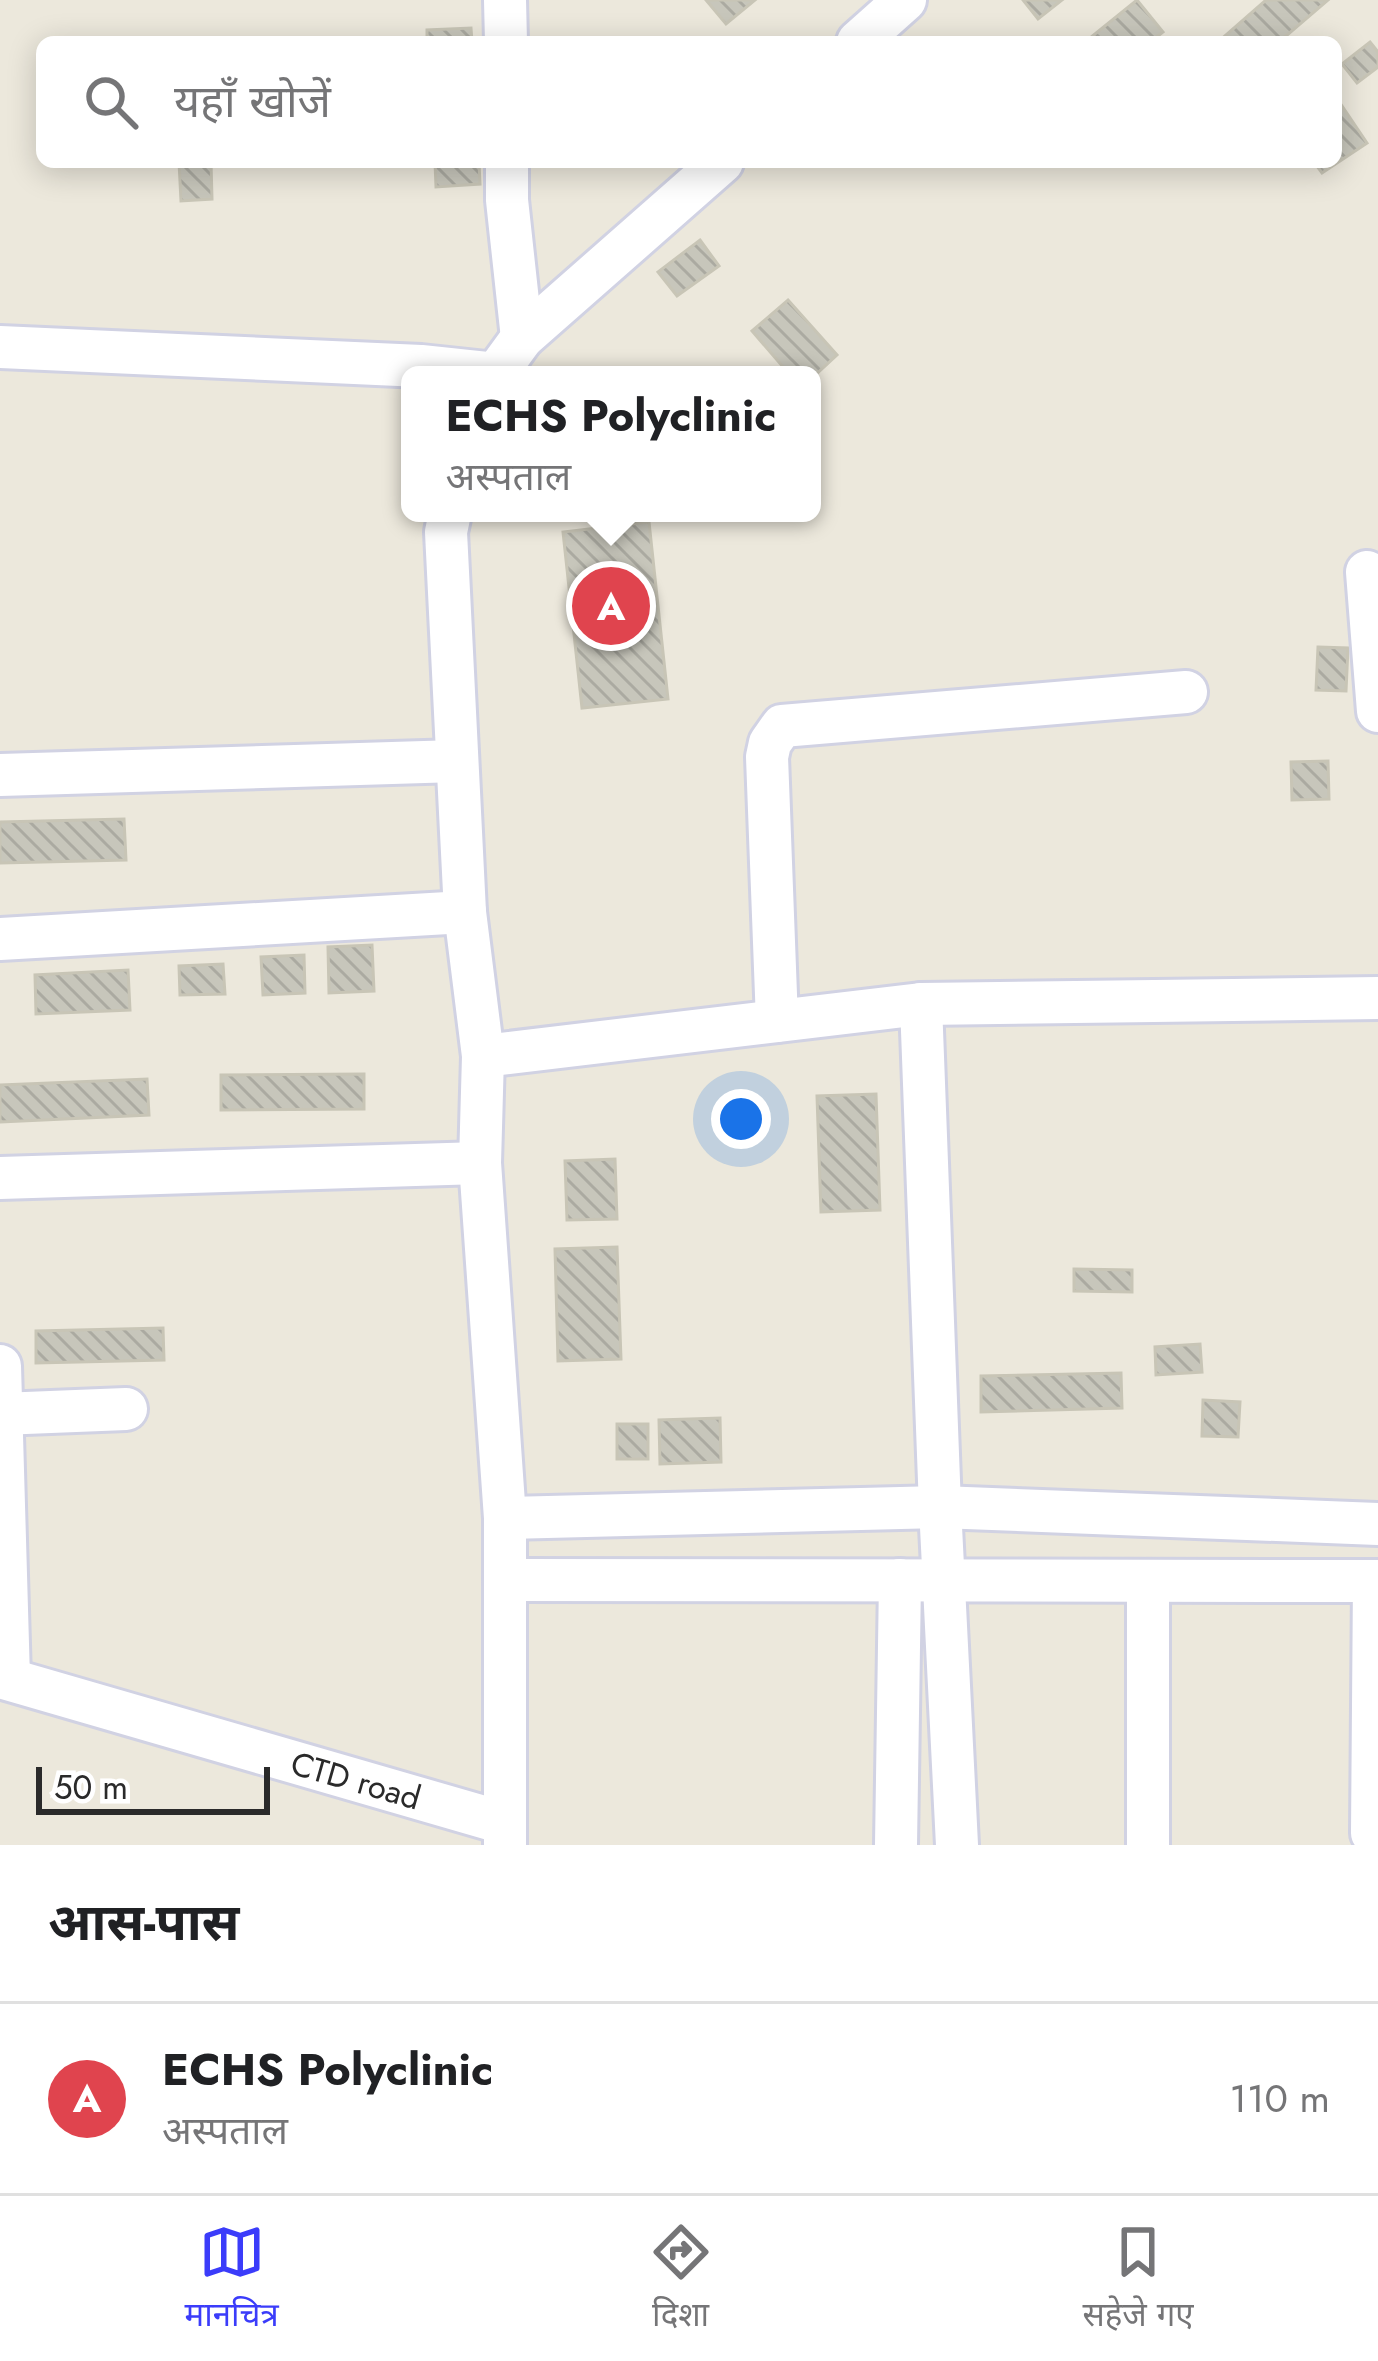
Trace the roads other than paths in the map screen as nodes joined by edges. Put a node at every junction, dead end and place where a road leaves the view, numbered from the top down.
1 (506, 0) edge
2 (905, 0) edge
3 (506, 36) edge
4 (865, 36) edge
5 (507, 168) edge
6 (715, 168) edge
7 (522, 338) junction
8 (0, 347) edge
9 (421, 366) edge
10 (501, 366) edge
11 (448, 522) edge
12 (1367, 572) dead end
13 (1186, 692) dead end
14 (1378, 711) edge
15 (457, 761) junction
16 (0, 775) edge
17 (465, 912) junction
18 (0, 939) edge
19 (1378, 998) edge
20 (921, 1004) junction
21 (777, 1021) junction
22 (483, 1056) junction
23 (480, 1163) junction
24 (0, 1178) edge
25 (0, 1366) edge
26 (126, 1408) dead end
27 (2, 1414) edge
28 (940, 1507) junction
29 (505, 1518) junction
30 (1378, 1524) edge
31 (505, 1580) junction
32 (900, 1580) junction
33 (944, 1580) junction
34 (1148, 1581) junction
35 (1376, 1581) edge
36 (4, 1678) edge
37 (1372, 1833) dead end
38 (505, 1834) edge
39 (896, 1845) edge
40 (957, 1845) edge
41 (1148, 1845) edge

1 - 3 street
2 - 4 street
5 - 7 street
6 - 7 street
7 - 10 street
8 - 9 street
11 - 15 street
12 - 14 street
13 - 21 street
15 - 16 street
15 - 17 street
17 - 18 street
17 - 22 street
19 - 20 street
20 - 21 street
20 - 28 street
21 - 22 street
22 - 23 street
23 - 24 street
23 - 29 street
25 - 27 street
26 - 27 street
27 - 36 street
28 - 29 street
28 - 30 street
28 - 33 street
29 - 31 street
31 - 32 street
31 - 38 street
32 - 33 street
32 - 39 street
33 - 34 street
33 - 40 street
34 - 35 street
34 - 41 street
35 - 37 street
36 - 38 street, CTD road

